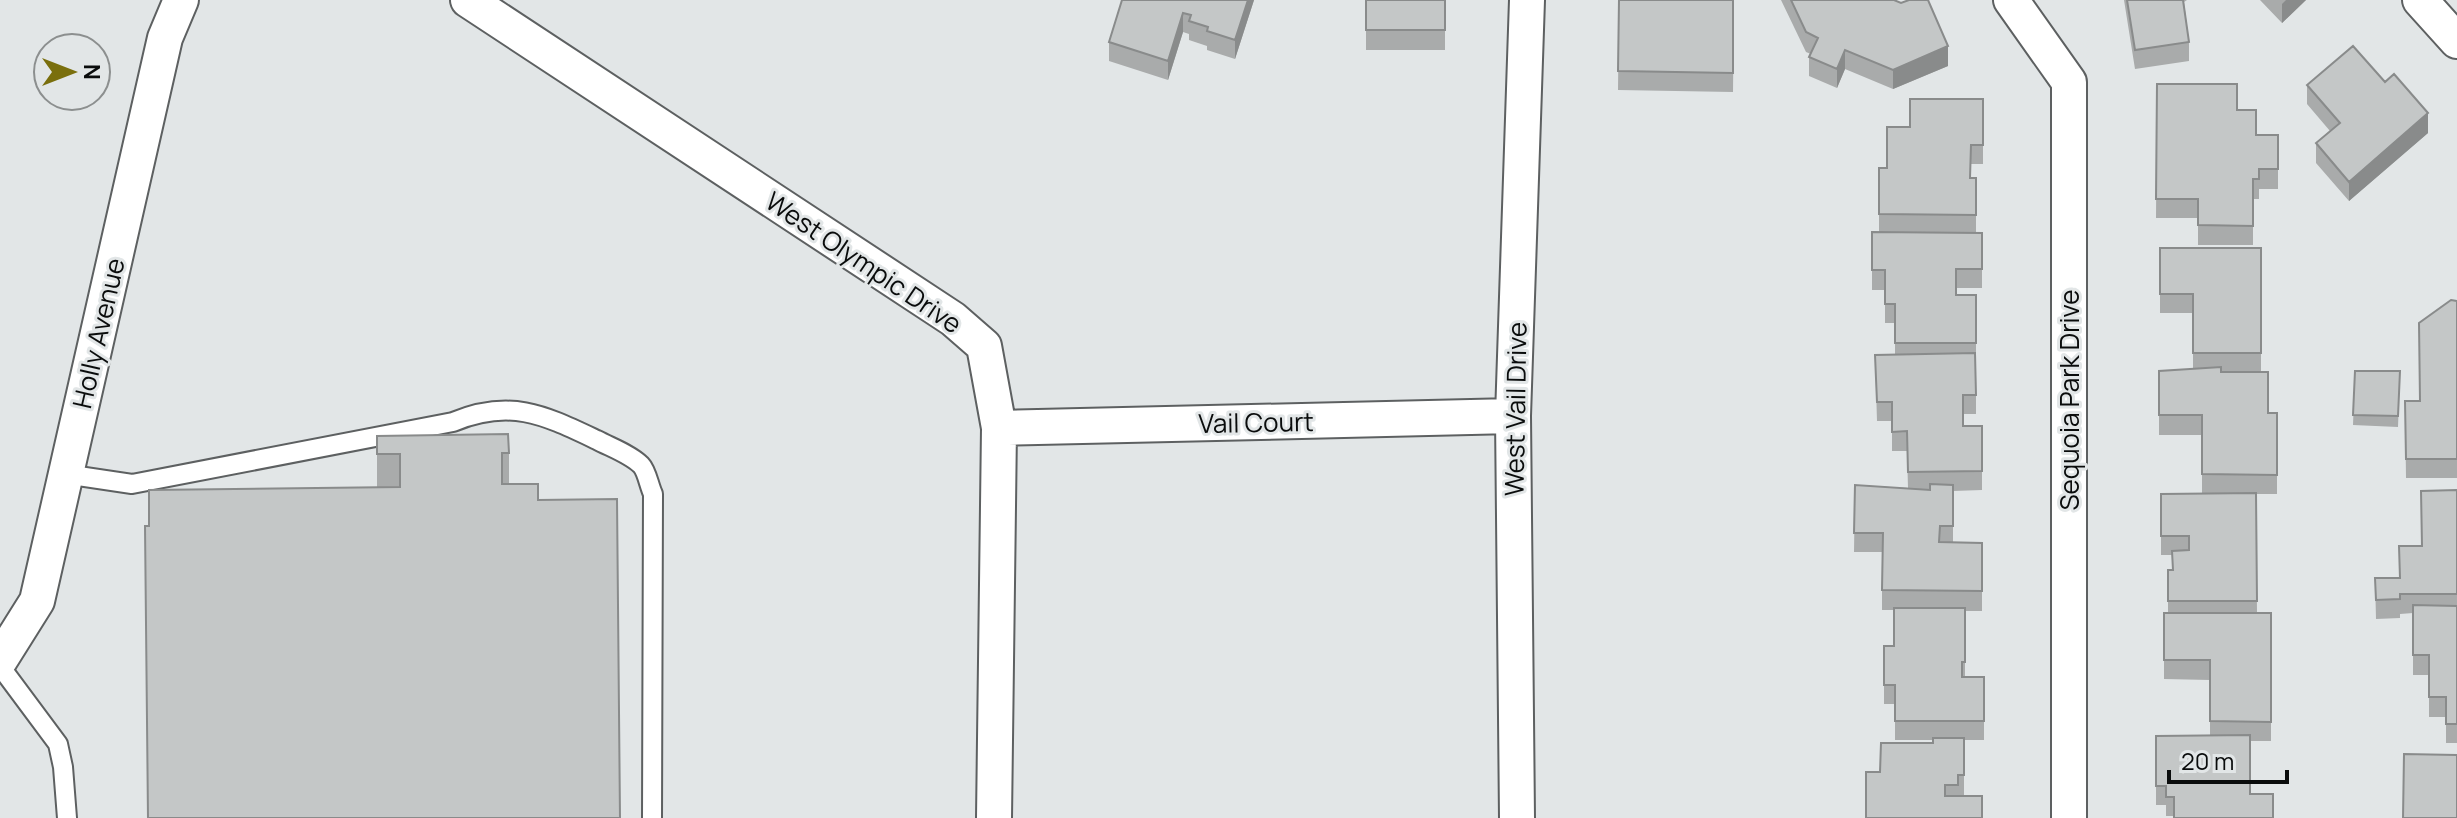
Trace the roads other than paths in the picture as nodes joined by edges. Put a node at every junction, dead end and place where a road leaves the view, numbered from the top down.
1 (181, 0) edge
2 (468, 0) edge
3 (1527, 0) edge
4 (2011, 0) edge
5 (2420, 0) edge
6 (2457, 41) edge
7 (1513, 416) junction
8 (999, 428) junction
9 (65, 474) junction
10 (0, 663) edge
11 (67, 818) edge
12 (652, 818) edge
13 (994, 818) edge
14 (1517, 818) edge
15 (2069, 818) edge

1 - 9 street, Holly Avenue
2 - 8 street, West Olympic Drive
3 - 7 street, West Vail Drive
4 - 15 street, Sequoia Park Drive
5 - 6 street
7 - 8 street, Vail Court
7 - 14 street, West Vail Drive
8 - 13 street, West Olympic Drive
9 - 10 street, Holly Avenue
9 - 12 lane
10 - 11 lane

